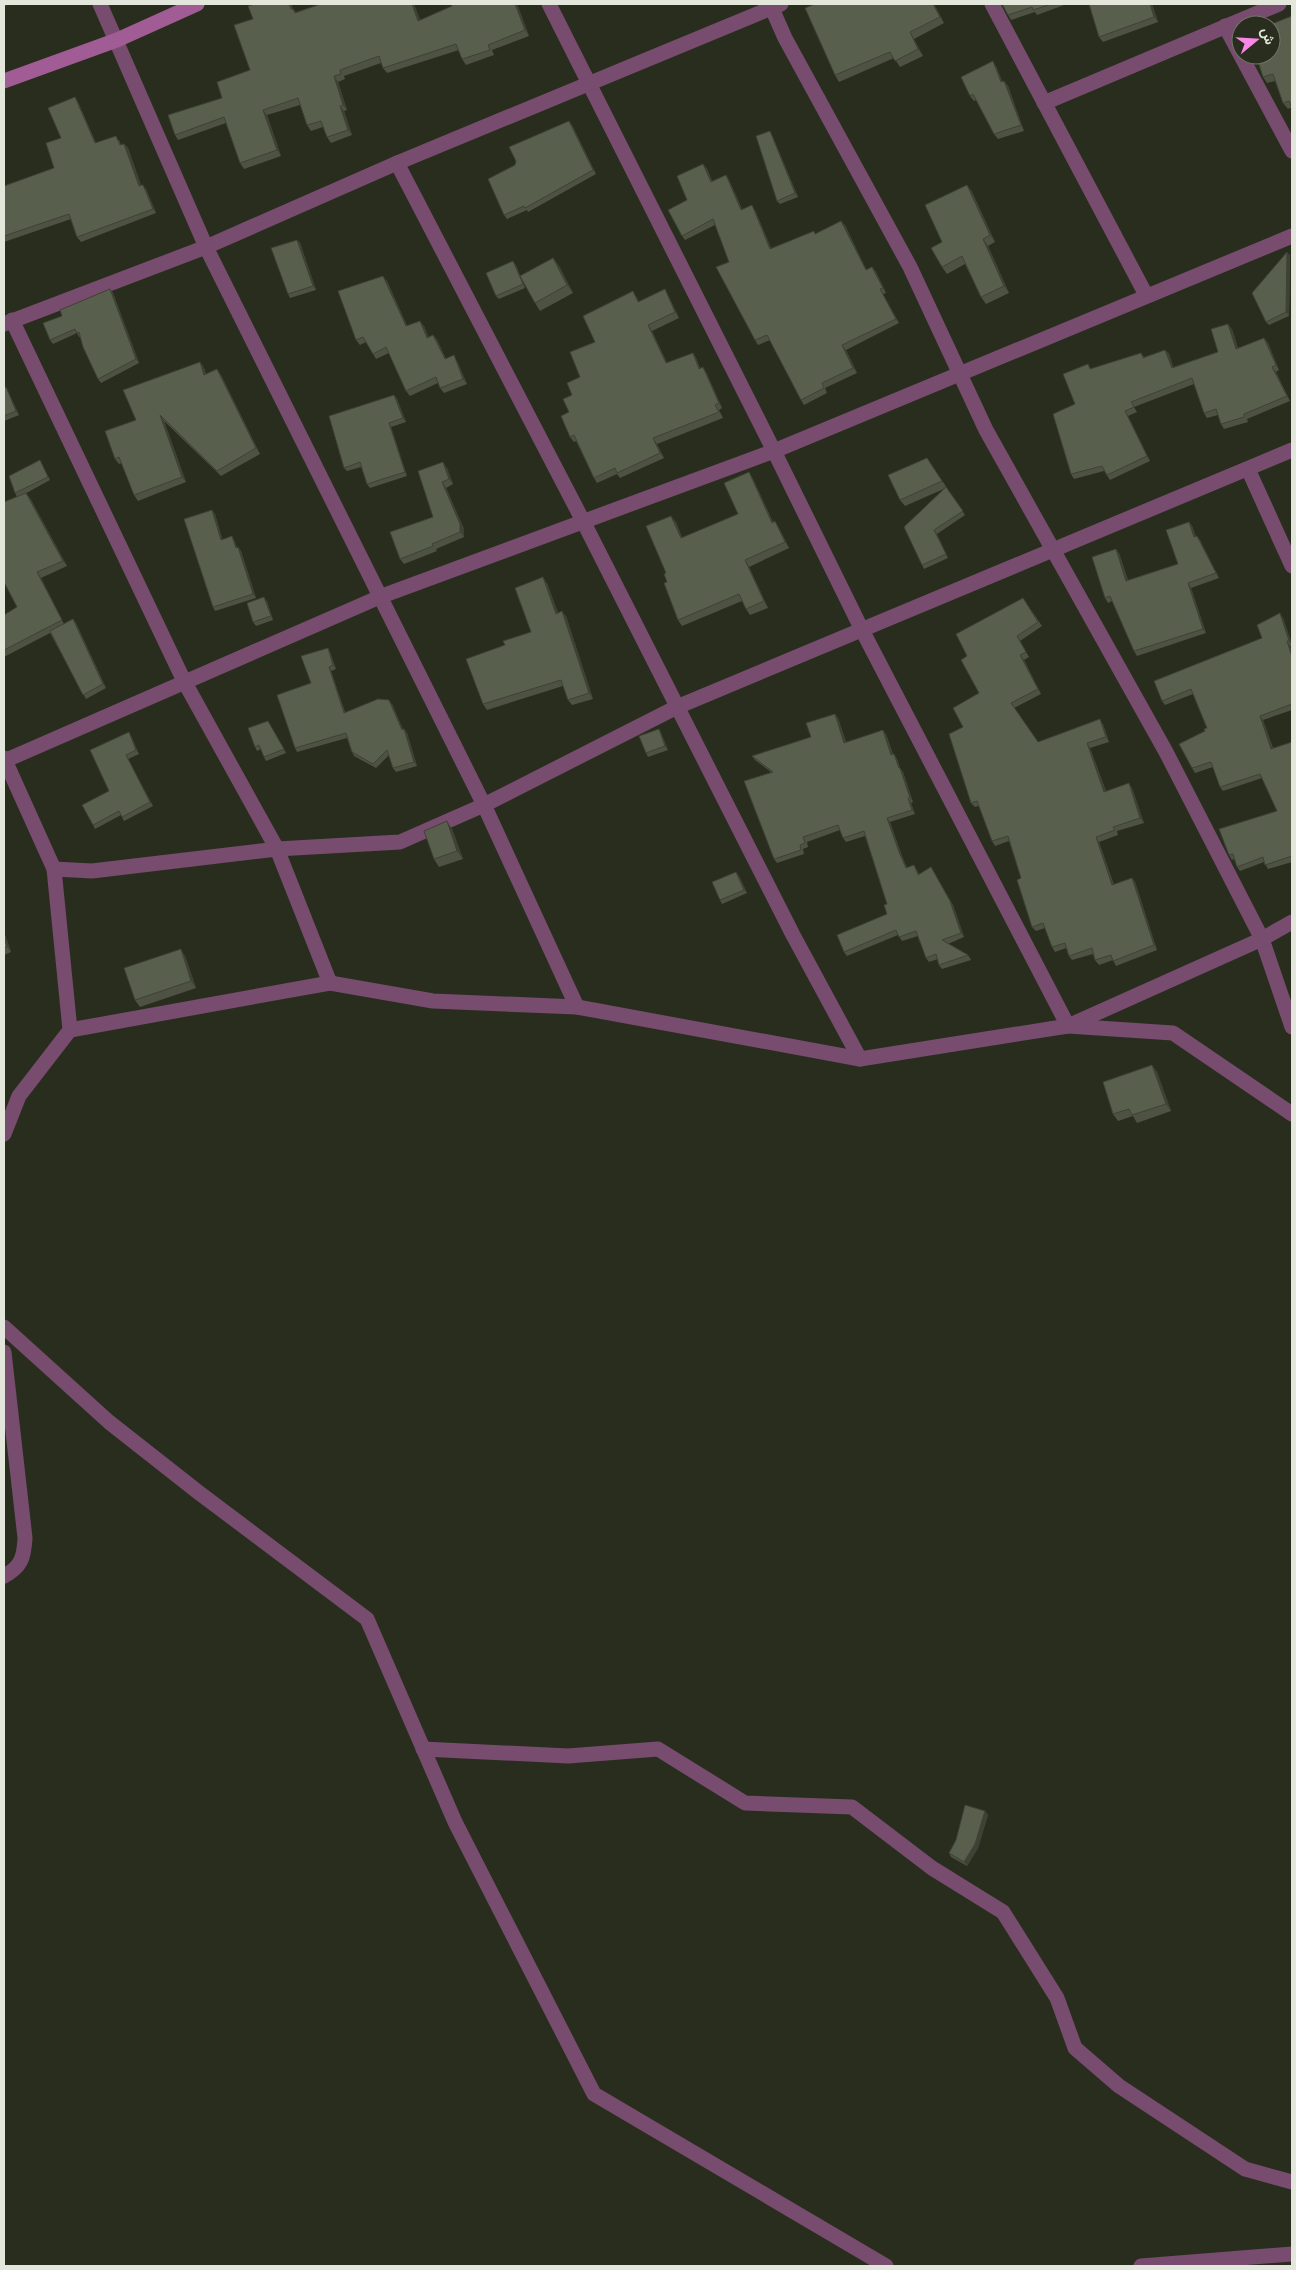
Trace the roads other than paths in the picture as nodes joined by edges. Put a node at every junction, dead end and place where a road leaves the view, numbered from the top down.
1 (100, 4) edge
2 (197, 4) edge
3 (549, 4) edge
4 (992, 4) edge
5 (1279, 4) edge
6 (774, 5) edge
7 (1225, 26) junction
8 (117, 40) junction
9 (4, 81) edge
10 (589, 84) junction
11 (1044, 103) junction
12 (1292, 151) edge
13 (397, 163) junction
14 (1292, 236) edge
15 (206, 247) junction
16 (1146, 295) junction
17 (8, 322) edge
18 (960, 374) junction
19 (1292, 450) edge
20 (774, 451) junction
21 (1248, 469) junction
22 (583, 521) junction
23 (1052, 549) junction
24 (1292, 566) edge
25 (382, 596) junction
26 (862, 630) junction
27 (184, 681) junction
28 (677, 707) junction
29 (4, 760) edge
30 (484, 805) junction
31 (277, 849) junction
32 (54, 869) junction
33 (1292, 922) edge
34 (1262, 939) junction
35 (330, 983) junction
36 (577, 1008) junction
37 (1068, 1026) junction
38 (1292, 1027) edge
39 (70, 1030) junction
40 (860, 1059) junction
41 (1292, 1114) edge
42 (4, 1134) edge
43 (4, 1326) edge
44 (4, 1352) edge
45 (4, 1576) edge
46 (423, 1749) junction
47 (1292, 2182) edge
48 (1292, 2254) edge
49 (886, 2266) edge
50 (1141, 2266) edge

1 - 8 street
2 - 8 main road
3 - 10 street
4 - 11 street
5 - 7 street
6 - 10 street
6 - 18 street
7 - 11 street
7 - 12 street
8 - 9 main road
8 - 15 street
10 - 13 street
10 - 20 street
11 - 16 street
13 - 15 street
13 - 22 street
14 - 16 street
15 - 17 street
15 - 25 street
16 - 18 street
17 - 27 street
18 - 20 street
18 - 23 street
19 - 21 street
20 - 22 street
20 - 26 street
21 - 23 street
21 - 24 street
22 - 25 street
22 - 28 street
23 - 26 street
23 - 34 street
25 - 27 street
25 - 30 street
26 - 28 street
26 - 37 street
27 - 29 street
27 - 31 street
28 - 30 street
28 - 40 street
29 - 32 street
30 - 31 street
30 - 36 street
31 - 32 street
31 - 35 street
32 - 39 street
33 - 34 street
34 - 37 street
34 - 38 street
35 - 36 street
35 - 39 street
36 - 40 street
37 - 40 street
37 - 41 street
39 - 42 street
43 - 46 street
44 - 45 street
46 - 47 street
46 - 49 street
48 - 50 street

